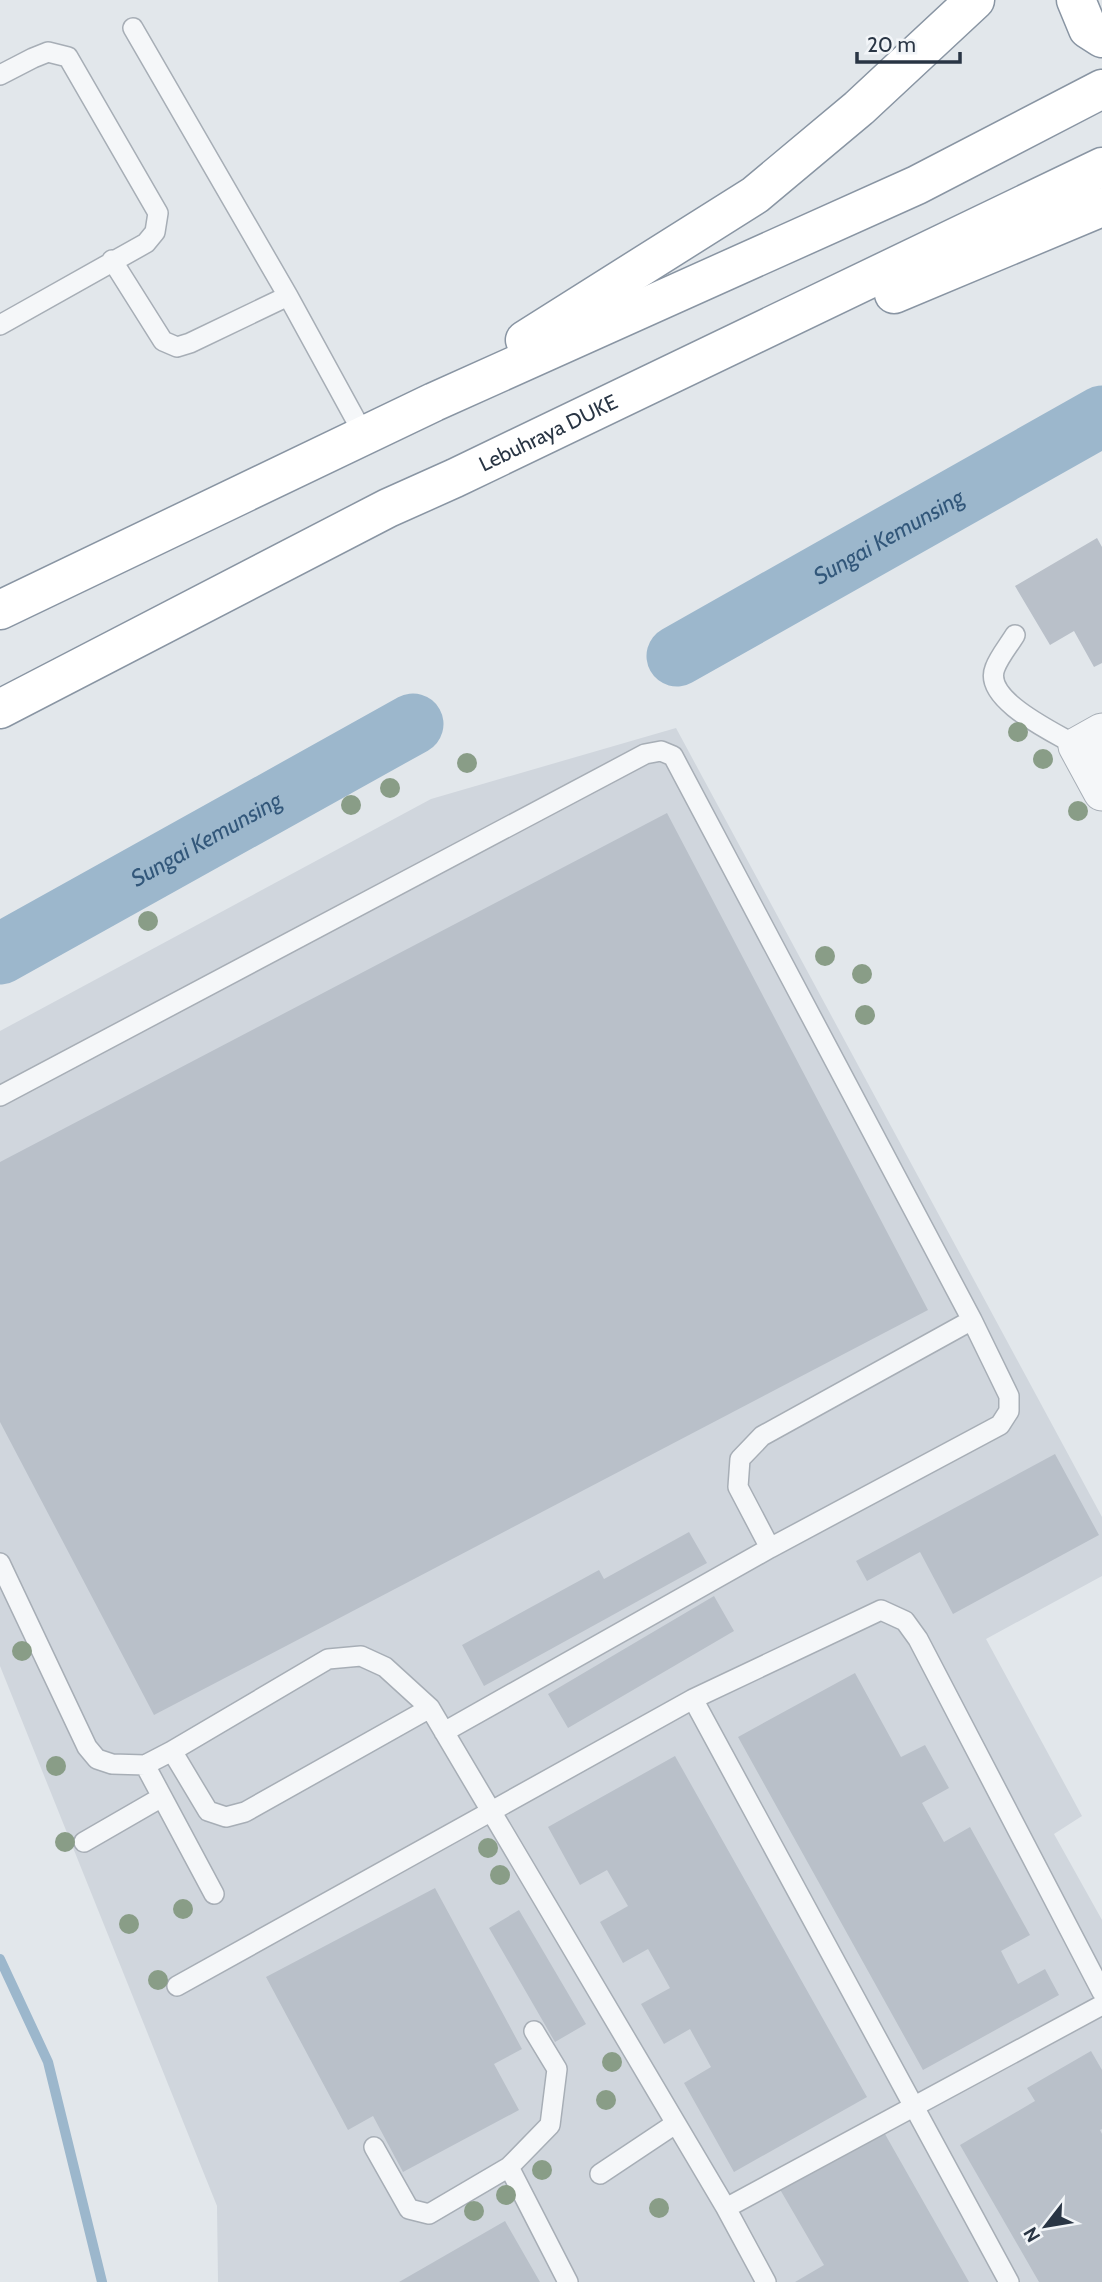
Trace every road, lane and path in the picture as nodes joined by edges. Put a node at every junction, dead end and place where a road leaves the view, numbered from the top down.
1 (975, 0) edge
2 (1076, 0) edge
3 (133, 28) dead end
4 (1102, 38) edge
5 (0, 75) edge
6 (1102, 89) edge
7 (1102, 167) edge
8 (1102, 207) edge
9 (112, 260) junction
10 (288, 296) junction
11 (0, 325) edge
12 (434, 402) junction
13 (364, 435) junction
14 (455, 478) junction
15 (0, 610) edge
16 (1015, 635) dead end
17 (0, 709) edge
18 (1090, 739) edge
19 (1102, 792) edge
20 (0, 1096) edge
21 (972, 1320) junction
22 (770, 1548) junction
23 (0, 1563) edge
24 (693, 1699) junction
25 (430, 1708) junction
26 (444, 1732) junction
27 (172, 1751) junction
28 (145, 1765) junction
29 (162, 1797) junction
30 (492, 1811) junction
31 (83, 1842) dead end
32 (214, 1894) dead end
33 (177, 1986) dead end
34 (1102, 1992) edge
35 (1102, 2005) edge
36 (534, 2031) dead end
37 (914, 2107) junction
38 (675, 2124) junction
39 (374, 2147) dead end
40 (509, 2167) junction
41 (600, 2174) dead end
42 (726, 2208) junction
43 (568, 2282) edge
44 (766, 2282) edge
45 (1009, 2282) edge

1 - 12 highway
2 - 4 highway
3 - 10 lane
5 - 9 lane
6 - 12 highway
7 - 14 highway, Lebuhraya DUKE
8 - 14 highway
9 - 10 lane
9 - 11 lane
10 - 13 lane
12 - 13 highway
13 - 15 highway
14 - 17 highway, Lebuhraya DUKE
16 - 18 lane
18 - 19 street
20 - 21 lane
21 - 22 lane
21 - 22 lane
22 - 26 lane
23 - 28 lane
24 - 30 lane
24 - 34 lane
24 - 37 lane
25 - 26 lane
25 - 27 lane
25 - 27 lane
26 - 30 lane
27 - 28 lane
28 - 29 lane
29 - 31 lane
29 - 32 lane
30 - 33 lane
30 - 38 lane
35 - 37 lane
36 - 40 lane
37 - 42 lane
37 - 45 lane
38 - 41 lane
38 - 42 lane
39 - 40 lane
40 - 43 lane
42 - 44 lane

